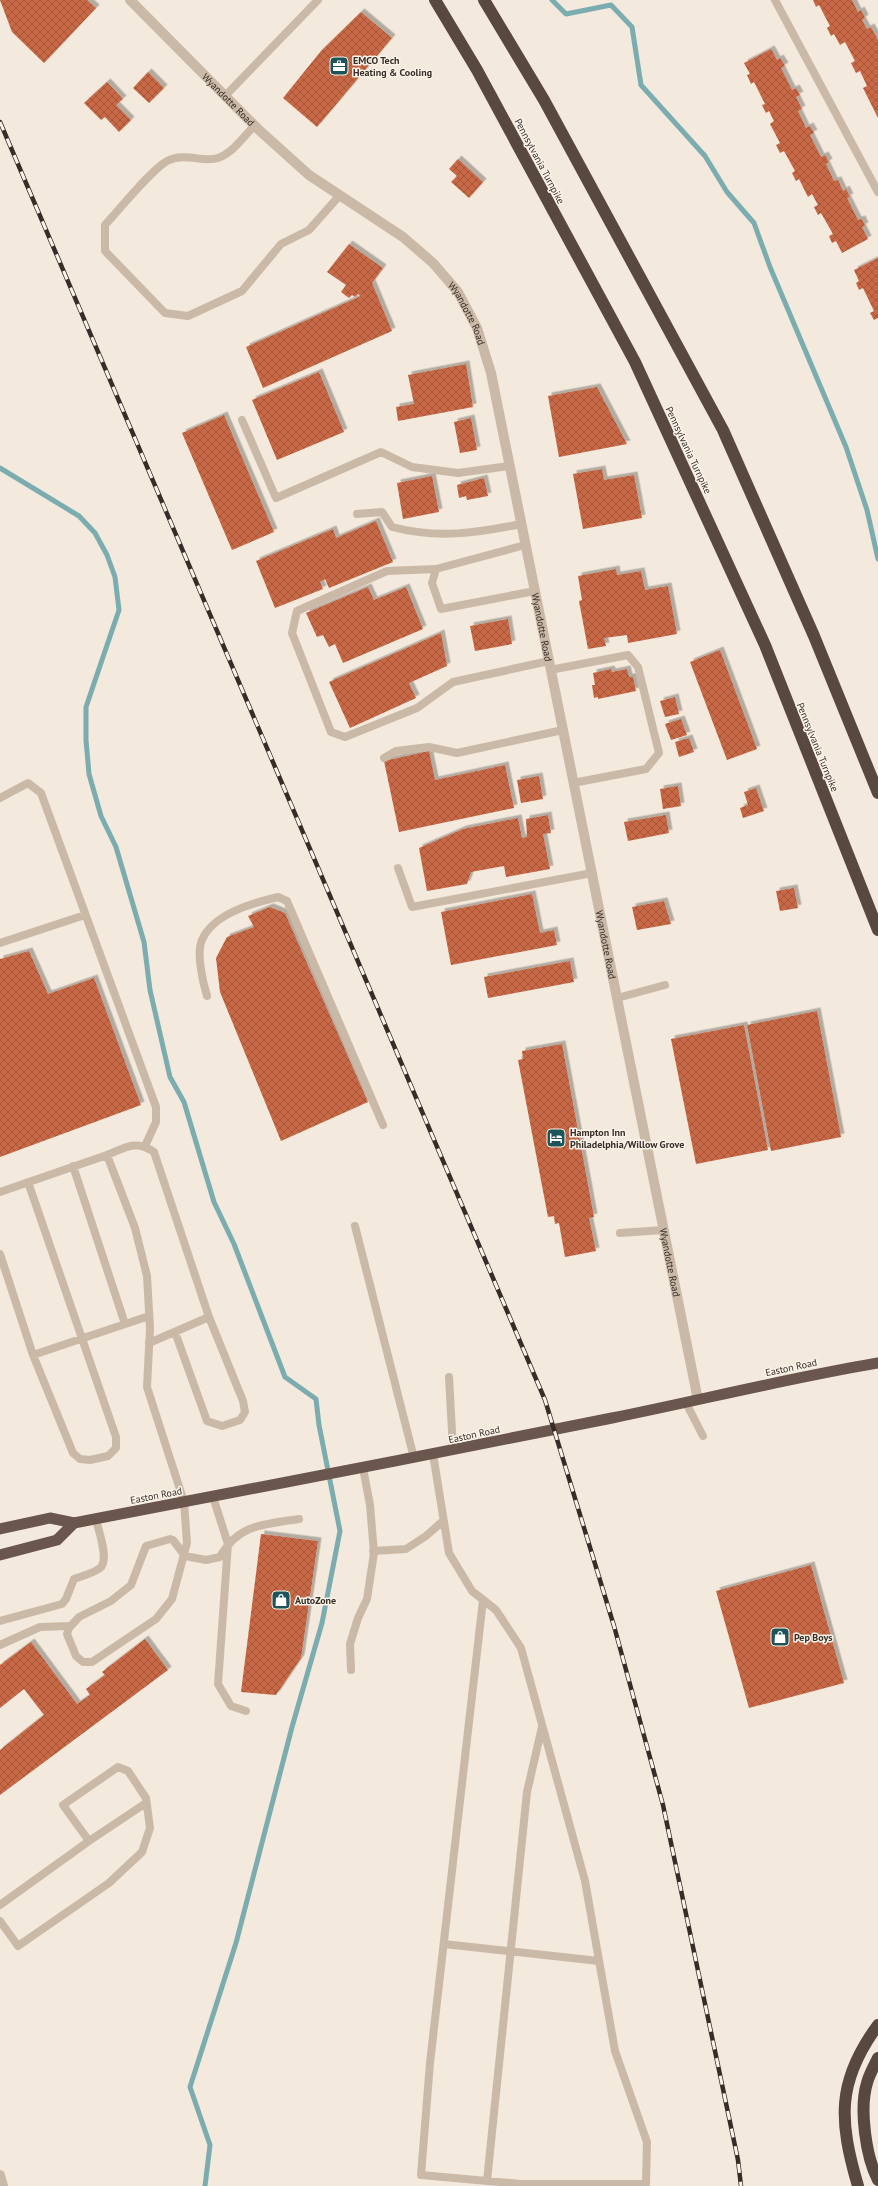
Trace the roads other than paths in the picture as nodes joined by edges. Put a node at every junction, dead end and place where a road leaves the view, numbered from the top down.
1 (130, 0) edge
2 (318, 0) edge
3 (435, 0) edge
4 (484, 0) edge
5 (775, 0) edge
6 (225, 96) junction
7 (255, 125) junction
8 (878, 192) edge
9 (340, 195) junction
10 (242, 420) dead end
11 (510, 466) junction
12 (357, 514) dead end
13 (521, 524) junction
14 (525, 545) junction
15 (436, 570) junction
16 (534, 591) junction
17 (550, 665) junction
18 (563, 730) junction
19 (384, 758) dead end
20 (574, 783) junction
21 (878, 792) edge
22 (0, 798) edge
23 (398, 868) dead end
24 (592, 873) junction
25 (85, 915) junction
26 (878, 930) edge
27 (0, 943) edge
28 (665, 985) dead end
29 (206, 996) dead end
30 (617, 998) junction
31 (383, 1125) dead end
32 (145, 1146) junction
33 (107, 1155) junction
34 (73, 1166) junction
35 (28, 1182) junction
36 (0, 1192) edge
37 (355, 1226) dead end
38 (663, 1230) junction
39 (620, 1233) dead end
40 (0, 1254) edge
41 (149, 1316) junction
42 (209, 1317) junction
43 (125, 1324) junction
44 (174, 1332) junction
45 (84, 1338) junction
46 (149, 1343) junction
47 (33, 1355) junction
48 (878, 1363) edge
49 (449, 1377) dead end
50 (698, 1400) junction
51 (686, 1403) junction
52 (703, 1436) dead end
53 (453, 1450) junction
54 (432, 1454) junction
55 (414, 1458) junction
56 (363, 1468) junction
57 (213, 1497) junction
58 (184, 1502) junction
59 (96, 1519) junction
60 (299, 1519) dead end
61 (443, 1521) junction
62 (74, 1523) junction
63 (0, 1529) edge
64 (228, 1544) junction
65 (373, 1551) junction
66 (0, 1555) edge
67 (185, 1556) junction
68 (483, 1600) junction
69 (0, 1621) edge
70 (70, 1626) junction
71 (0, 1645) edge
72 (351, 1670) dead end
73 (246, 1711) dead end
74 (542, 1726) junction
75 (146, 1803) junction
76 (89, 1841) junction
77 (0, 1905) edge
78 (0, 1921) edge
79 (444, 1944) junction
80 (509, 1951) junction
81 (599, 1961) junction
82 (878, 2024) edge
83 (878, 2058) edge
84 (0, 2175) edge
85 (878, 2180) edge
86 (487, 2181) junction
87 (2, 2186) edge
88 (858, 2186) edge

1 - 6 street, Wyandotte Road
2 - 6 lane
3 - 26 highway, Pennsylvania Turnpike
4 - 21 highway
5 - 8 lane
6 - 7 street, Wyandotte Road
7 - 9 street, Wyandotte Road
7 - 9 lane
9 - 11 street, Wyandotte Road
10 - 11 lane
11 - 13 street, Wyandotte Road
12 - 13 lane
13 - 14 street, Wyandotte Road
14 - 15 lane
14 - 16 street, Wyandotte Road
15 - 16 lane
15 - 17 lane
16 - 17 street, Wyandotte Road
17 - 18 street, Wyandotte Road
17 - 20 lane
18 - 19 lane
18 - 20 street, Wyandotte Road
20 - 24 street, Wyandotte Road
22 - 25 lane
23 - 24 lane
24 - 30 street, Wyandotte Road
25 - 27 lane
25 - 32 lane
28 - 30 lane
29 - 31 lane
30 - 38 street, Wyandotte Road
32 - 33 lane
32 - 42 lane
33 - 34 lane
33 - 41 lane
34 - 35 lane
34 - 43 lane
35 - 36 lane
35 - 45 lane
37 - 55 lane
38 - 39 lane
38 - 50 street, Wyandotte Road
40 - 47 lane
41 - 43 lane
41 - 46 lane
42 - 44 lane
42 - 44 lane
43 - 45 lane
44 - 46 lane
45 - 47 lane
45 - 47 lane
46 - 58 lane
48 - 50 highway, Easton Road
49 - 53 lane
50 - 51 highway, Easton Road
51 - 52 lane
51 - 53 highway, Easton Road
53 - 54 highway, Easton Road
54 - 55 highway, Easton Road
54 - 61 lane
55 - 56 highway, Easton Road
56 - 57 highway, Easton Road
56 - 65 lane
57 - 58 highway, Easton Road
57 - 64 lane
58 - 59 highway, Easton Road
58 - 67 lane
59 - 62 highway, Easton Road
59 - 69 lane
60 - 64 lane
61 - 65 lane
61 - 68 lane
62 - 63 highway, Easton Road
62 - 66 highway
64 - 67 lane
64 - 73 lane
65 - 72 lane
67 - 70 lane
67 - 70 lane
68 - 74 lane
68 - 79 lane
70 - 71 lane
74 - 80 lane
74 - 81 lane
75 - 76 lane
75 - 76 lane
75 - 78 lane
76 - 77 lane
79 - 80 lane
79 - 86 lane
80 - 81 lane
80 - 86 lane
81 - 86 lane
82 - 88 highway
83 - 85 highway
84 - 87 street

